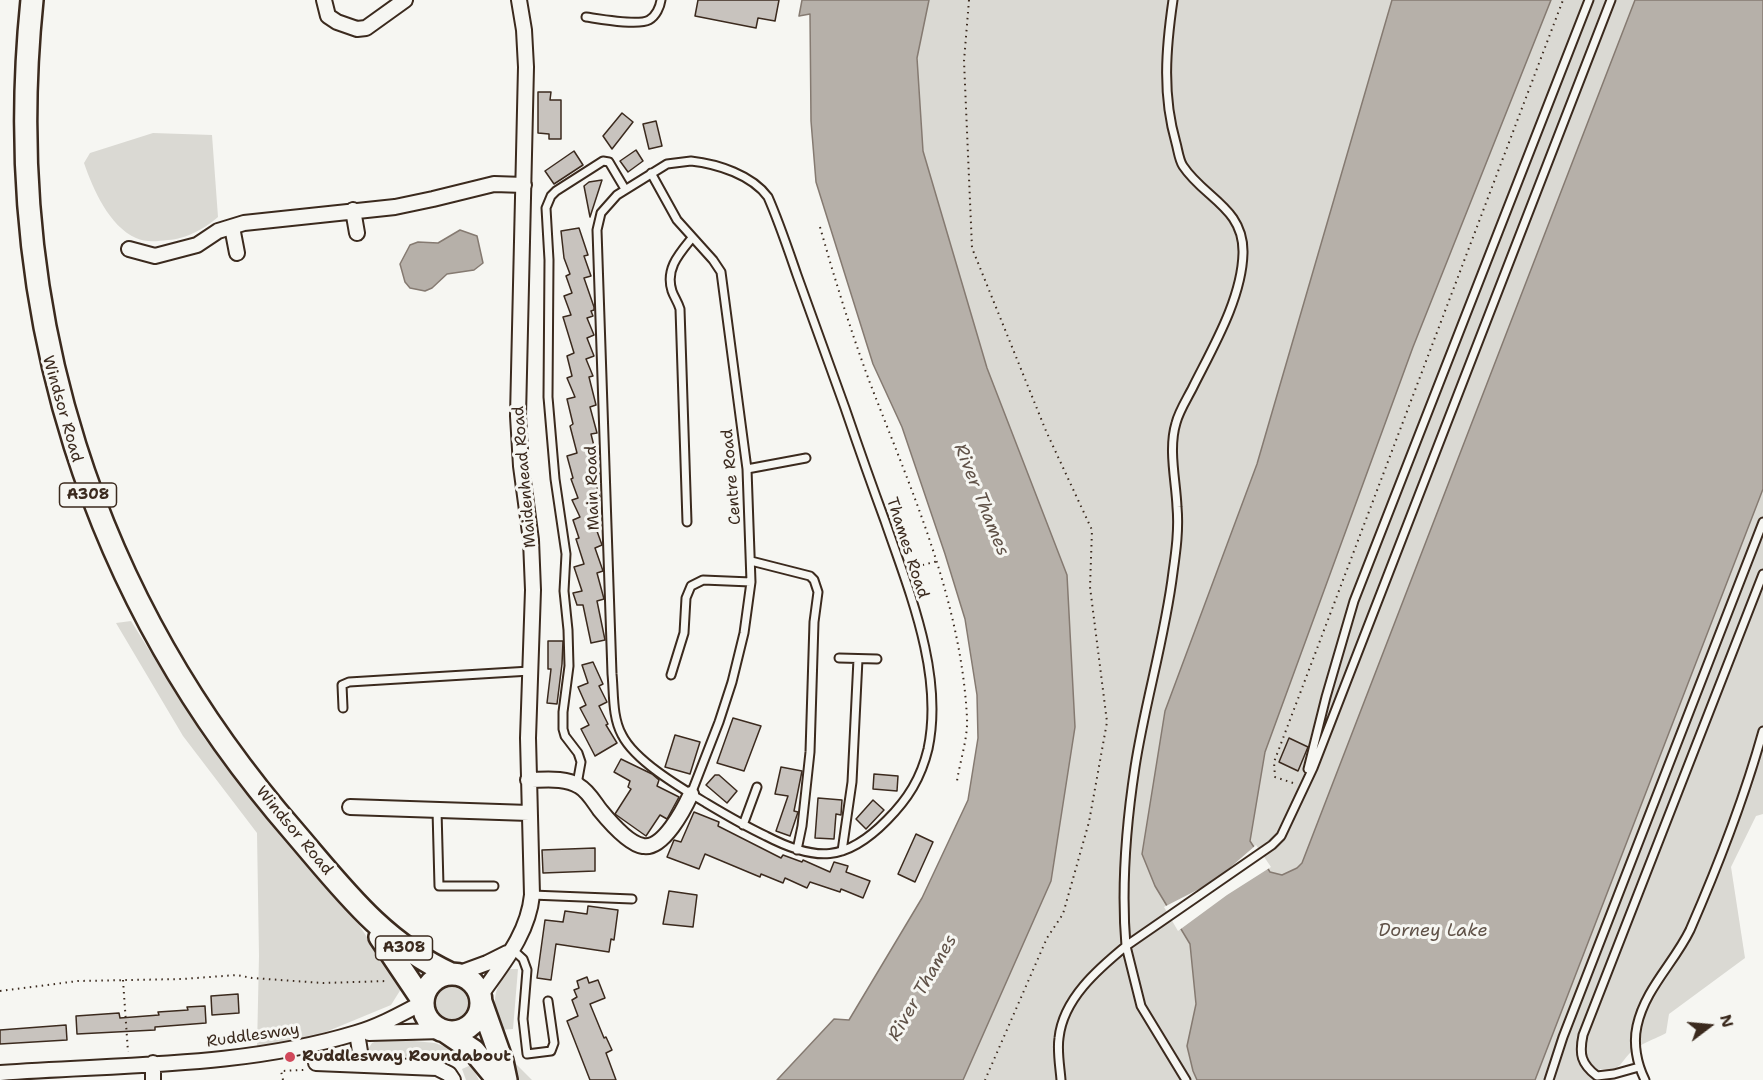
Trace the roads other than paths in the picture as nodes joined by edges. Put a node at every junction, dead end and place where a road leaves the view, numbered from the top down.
1 (32, 0) edge
2 (324, 0) edge
3 (405, 0) edge
4 (519, 0) edge
5 (661, 0) edge
6 (1173, 0) edge
7 (1589, 0) edge
8 (1611, 0) edge
9 (586, 17) dead end
10 (651, 173) junction
11 (524, 185) junction
12 (625, 189) junction
13 (353, 210) junction
14 (232, 227) junction
15 (357, 233) dead end
16 (692, 238) junction
17 (129, 249) dead end
18 (237, 253) dead end
19 (806, 458) dead end
20 (747, 469) junction
21 (687, 522) dead end
22 (1763, 522) edge
23 (751, 561) junction
24 (1763, 574) edge
25 (751, 582) junction
26 (839, 658) dead end
27 (858, 658) junction
28 (877, 659) dead end
29 (530, 671) junction
30 (672, 675) dead end
31 (343, 708) dead end
32 (1763, 731) edge
33 (1753, 766) junction
34 (1763, 769) edge
35 (528, 780) junction
36 (577, 784) junction
37 (757, 787) dead end
38 (1304, 787) junction
39 (691, 794) junction
40 (350, 807) dead end
41 (437, 810) junction
42 (529, 813) junction
43 (743, 825) junction
44 (797, 850) junction
45 (842, 851) junction
46 (494, 886) dead end
47 (532, 895) junction
48 (633, 900) dead end
49 (363, 912) junction
50 (1126, 946) junction
51 (512, 949) junction
52 (454, 974) junction
53 (481, 999) junction
54 (548, 1000) dead end
55 (422, 1002) junction
56 (444, 1032) junction
57 (357, 1033) junction
58 (316, 1063) road end
59 (153, 1064) junction
60 (362, 1064) junction
61 (1639, 1067) junction
62 (0, 1073) edge
63 (27, 1075) edge
64 (1597, 1078) edge
65 (153, 1080) edge
66 (453, 1080) edge
67 (498, 1080) edge
68 (506, 1080) edge
69 (1061, 1080) edge
70 (1186, 1080) edge
71 (1549, 1080) edge
72 (1645, 1080) edge

1 - 49 main road, Windsor Road / A308
2 - 3 street
4 - 11 street, Maidenhead Road
5 - 9 lane
6 - 50 lane
7 - 38 lane
8 - 38 lane
10 - 12 lane, Main Road
10 - 16 lane, Centre Road
10 - 45 lane, Thames Road
11 - 13 street
11 - 29 street, Maidenhead Road
12 - 36 lane
12 - 39 lane, Main Road
13 - 14 street
13 - 15 street
14 - 17 street
14 - 18 street
16 - 20 lane, Centre Road
16 - 21 lane
19 - 20 lane
20 - 23 lane, Centre Road
22 - 71 lane
23 - 25 lane, Centre Road
23 - 44 lane
24 - 64 lane
25 - 30 lane
25 - 39 lane, Centre Road
26 - 27 lane
27 - 28 lane
27 - 45 lane
29 - 31 lane
29 - 35 street, Maidenhead Road
32 - 33 lane
33 - 34 lane
33 - 61 lane
35 - 36 street
35 - 42 street, Maidenhead Road
36 - 39 street
37 - 43 lane
38 - 50 lane
39 - 43 lane, Thames Road
40 - 41 street
41 - 42 street
41 - 46 lane
42 - 47 street, Maidenhead Road
43 - 44 lane, Thames Road
44 - 45 lane, Thames Road
47 - 48 lane
47 - 51 street, Maidenhead Road
49 - 52 main road, Windsor Road / A308
49 - 55 main road, Windsor Road / A308
50 - 69 lane
50 - 70 lane
51 - 52 street
51 - 53 street, Maidenhead Road
51 - 54 lane
52 - 53 main road
52 - 55 main road
53 - 56 main road
53 - 68 main road
55 - 56 main road
55 - 57 street, Ruddlesway
56 - 57 street, Ruddlesway
56 - 67 main road
57 - 59 street, Ruddlesway
57 - 60 street
58 - 60 street
59 - 63 street, Ruddlesway
59 - 65 street
60 - 66 street
61 - 64 lane
61 - 72 lane
62 - 63 street, Ruddlesway

